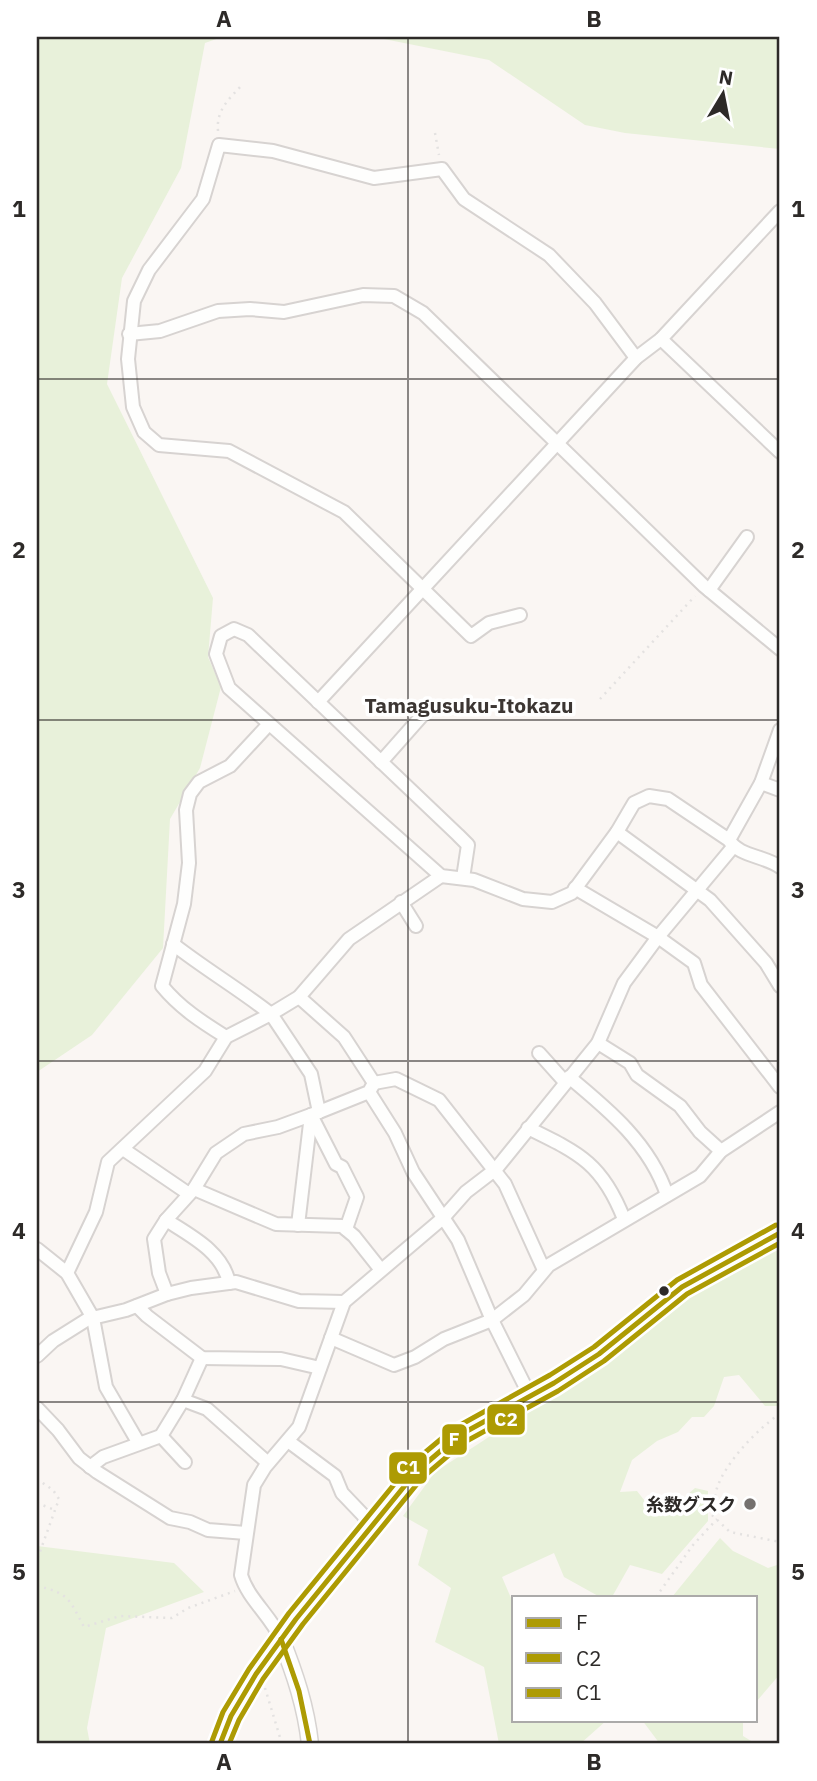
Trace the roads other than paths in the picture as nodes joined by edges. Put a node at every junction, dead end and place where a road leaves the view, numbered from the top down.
1 (780, 211) edge
2 (129, 334) junction
3 (661, 339) junction
4 (636, 358) junction
5 (558, 445) junction
6 (780, 452) edge
7 (747, 537) dead end
8 (423, 588) junction
9 (707, 588) junction
10 (520, 615) dead end
11 (780, 649) edge
12 (318, 702) junction
13 (427, 710) dead end
14 (270, 724) junction
15 (780, 730) edge
16 (381, 762) junction
17 (761, 783) junction
18 (780, 790) edge
19 (617, 832) junction
20 (731, 843) junction
21 (780, 867) edge
22 (441, 876) junction
23 (463, 878) junction
24 (575, 888) junction
25 (698, 890) junction
26 (401, 902) junction
27 (416, 926) dead end
28 (658, 937) junction
29 (173, 944) junction
30 (780, 958) edge
31 (766, 962) junction
32 (780, 986) edge
33 (299, 997) junction
34 (271, 1014) junction
35 (226, 1037) junction
36 (598, 1043) junction
37 (539, 1053) dead end
38 (567, 1080) junction
39 (372, 1087) junction
40 (780, 1087) edge
41 (780, 1112) edge
42 (315, 1114) junction
43 (528, 1128) junction
44 (123, 1149) junction
45 (721, 1151) junction
46 (496, 1169) junction
47 (192, 1192) junction
48 (667, 1195) junction
49 (443, 1218) junction
50 (625, 1219) junction
51 (166, 1220) junction
52 (298, 1225) junction
53 (346, 1229) junction
54 (780, 1233) edge
55 (37, 1248) edge
56 (381, 1270) junction
57 (544, 1270) junction
58 (67, 1273) junction
59 (229, 1283) junction
60 (167, 1294) junction
61 (344, 1302) junction
62 (137, 1306) junction
63 (93, 1318) junction
64 (492, 1320) junction
65 (331, 1338) junction
66 (37, 1356) edge
67 (202, 1358) junction
68 (320, 1368) junction
69 (530, 1395) junction
70 (183, 1400) junction
71 (37, 1408) edge
72 (161, 1436) junction
73 (288, 1441) junction
74 (138, 1442) junction
75 (185, 1462) dead end
76 (268, 1464) junction
77 (90, 1467) junction
78 (371, 1528) junction
79 (246, 1533) junction
80 (281, 1639) junction
81 (220, 1744) edge
82 (310, 1744) edge

1 - 3 street
2 - 4 street
2 - 5 street
2 - 8 street
3 - 4 street
3 - 6 street
4 - 5 street
5 - 8 street
5 - 9 street
7 - 9 street
8 - 10 street
8 - 12 street
9 - 11 street
12 - 14 street
12 - 16 street
13 - 16 street
14 - 22 street
14 - 29 street
15 - 17 street
16 - 23 street
17 - 18 street
17 - 20 street
19 - 20 street
19 - 24 street
19 - 25 street
20 - 21 street
20 - 25 street
22 - 23 street
22 - 26 street
23 - 24 street
24 - 28 street
25 - 28 street
25 - 31 street
26 - 27 street
26 - 33 street
28 - 36 street
28 - 40 street
29 - 34 street
29 - 35 street
30 - 31 street
31 - 32 street
33 - 34 street
33 - 39 street
34 - 35 street
34 - 42 street
35 - 44 street
36 - 38 street
36 - 45 street
37 - 38 street
38 - 43 street
38 - 48 street
39 - 42 street
39 - 46 street
39 - 49 street
41 - 45 street
42 - 47 street
42 - 52 street
42 - 53 street
43 - 46 street
43 - 50 street
44 - 47 street
44 - 58 street
45 - 48 street
46 - 49 street
46 - 57 street
47 - 51 street
47 - 52 street
48 - 50 street
49 - 56 street
49 - 64 street
50 - 57 street
51 - 59 street
51 - 60 street
52 - 53 street
53 - 56 street
54 - 69 street
55 - 58 street
56 - 61 street
57 - 64 street
58 - 63 street
59 - 60 street
59 - 61 street
60 - 62 street
61 - 65 street
62 - 63 street
62 - 67 street
63 - 66 street
63 - 74 street
64 - 65 street
64 - 69 street
65 - 68 street
67 - 68 street
67 - 70 street
68 - 73 street
69 - 78 street
70 - 72 street
70 - 76 street
71 - 77 street
72 - 74 street
72 - 75 street
73 - 76 street
73 - 78 street
74 - 77 street
76 - 79 street
77 - 79 street
78 - 80 street
79 - 80 street
80 - 81 street
80 - 82 street

